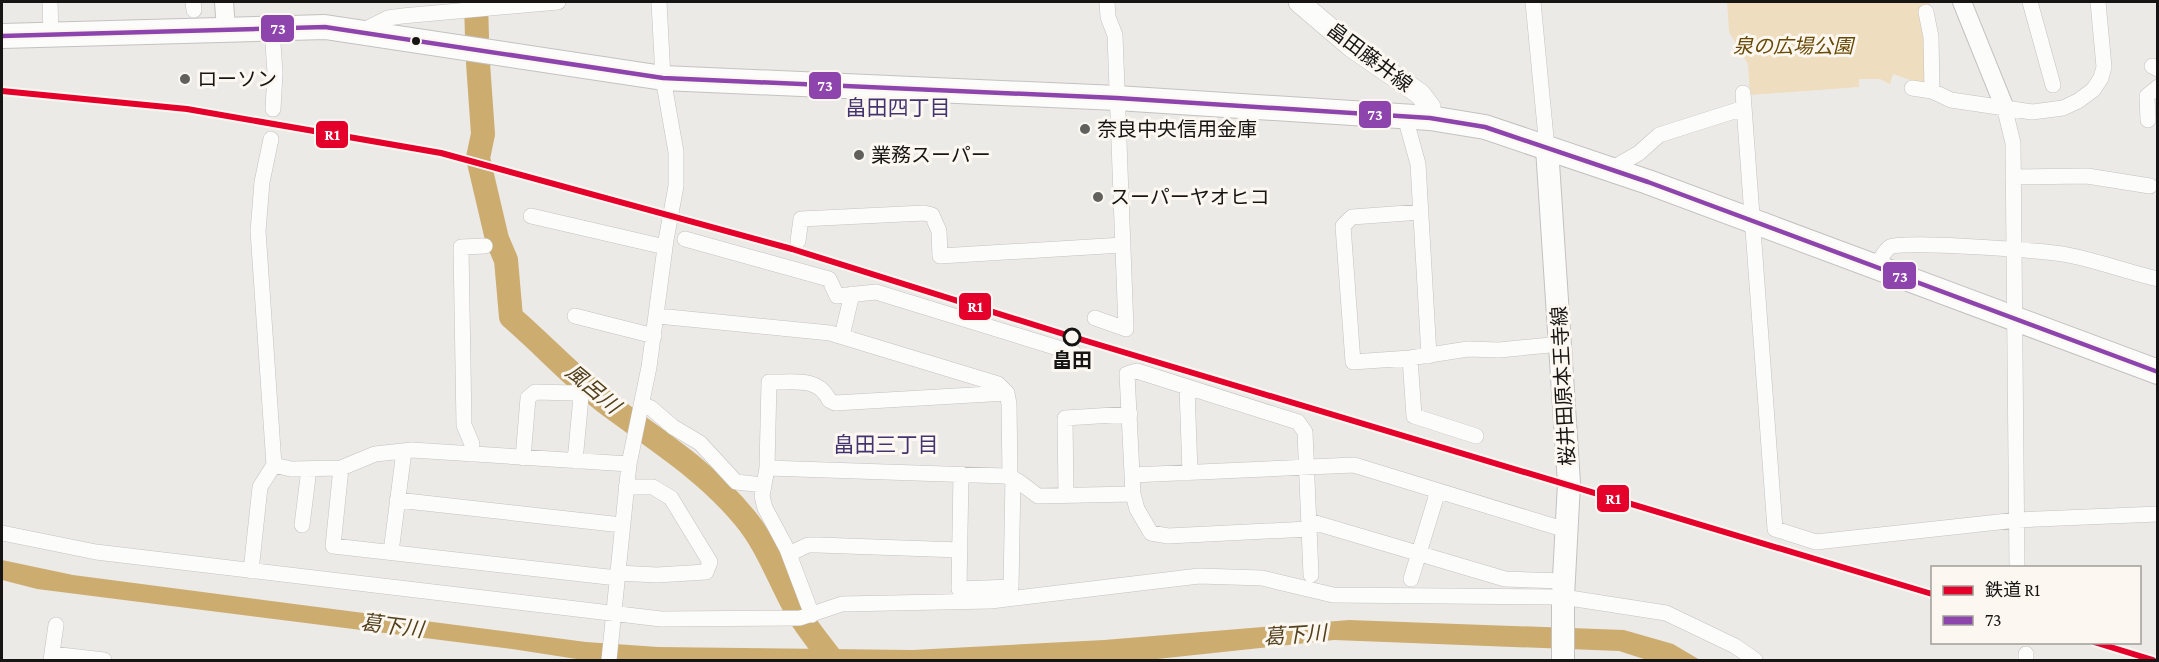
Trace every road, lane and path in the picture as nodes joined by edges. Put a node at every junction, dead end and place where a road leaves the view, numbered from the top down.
1 (50, 2) edge
2 (224, 2) edge
3 (558, 2) edge
4 (659, 2) edge
5 (1107, 2) edge
6 (1299, 2) edge
7 (1533, 2) edge
8 (1962, 2) edge
9 (2030, 2) edge
10 (2098, 2) edge
11 (480, 6) edge
12 (1926, 12) dead end
13 (226, 29) junction
14 (272, 29) junction
15 (362, 31) junction
16 (51, 35) junction
17 (2, 36) edge
18 (663, 78) junction
19 (2053, 85) dead end
20 (2157, 87) edge
21 (1912, 88) dead end
22 (1932, 91) junction
23 (1117, 98) junction
24 (2004, 105) junction
25 (273, 109) dead end
26 (1405, 117) junction
27 (1430, 118) junction
28 (2148, 120) dead end
29 (271, 139) dead end
30 (1547, 148) junction
31 (1611, 169) junction
32 (2013, 177) junction
33 (2150, 186) dead end
34 (1421, 212) junction
35 (531, 216) dead end
36 (1752, 220) junction
37 (685, 239) dead end
38 (798, 240) dead end
39 (1123, 245) junction
40 (485, 246) dead end
41 (665, 247) junction
42 (2014, 251) junction
43 (1877, 266) junction
44 (2157, 279) edge
45 (852, 294) junction
46 (575, 316) dead end
47 (657, 316) junction
48 (1095, 318) dead end
49 (2015, 318) junction
50 (654, 336) junction
51 (842, 336) junction
52 (1561, 344) junction
53 (1074, 353) dead end
54 (1429, 356) junction
55 (1410, 358) junction
56 (2157, 372) edge
57 (1187, 388) junction
58 (1007, 393) junction
59 (641, 404) junction
60 (1130, 414) junction
61 (1476, 436) dead end
62 (404, 451) junction
63 (471, 454) junction
64 (523, 458) junction
65 (575, 461) junction
66 (628, 464) junction
67 (274, 465) junction
68 (1306, 467) junction
69 (341, 468) junction
70 (767, 468) junction
71 (309, 469) junction
72 (1190, 473) junction
73 (961, 474) junction
74 (1132, 475) junction
75 (1011, 478) junction
76 (764, 485) junction
77 (626, 487) junction
78 (1438, 490) junction
79 (1133, 494) junction
80 (1066, 495) junction
81 (397, 500) junction
82 (2157, 514) edge
83 (2017, 520) junction
84 (302, 525) dead end
85 (622, 525) junction
86 (1309, 525) junction
87 (1566, 530) junction
88 (2, 533) edge
89 (960, 550) junction
90 (391, 552) junction
91 (1419, 553) junction
92 (789, 554) junction
93 (2018, 566) edge
94 (251, 571) junction
95 (617, 576) junction
96 (1311, 576) dead end
97 (1411, 579) dead end
98 (1564, 589) junction
99 (613, 612) junction
100 (812, 615) junction
101 (56, 625) dead end
102 (51, 657) edge
103 (104, 660) edge
104 (609, 660) edge
105 (1563, 660) edge
106 (1755, 660) edge

1 - 16 street
2 - 13 street
3 - 11 street
4 - 18 street
5 - 23 street
6 - 27 main road, 畠田藤井線
7 - 30 street
8 - 24 street
9 - 19 street
10 - 24 street
11 - 15 street
12 - 22 street
13 - 14 highway
13 - 16 highway
14 - 15 highway
14 - 25 street
15 - 18 highway
16 - 17 highway
18 - 23 highway
18 - 41 street
20 - 28 street
21 - 22 street
22 - 24 street
23 - 26 highway
23 - 39 street
24 - 32 street
26 - 27 highway
26 - 34 street
27 - 30 highway
29 - 67 street
30 - 31 highway
30 - 52 main road, 桜井田原本王寺線
31 - 36 highway
31 - 36 street
32 - 33 street
32 - 42 street
34 - 54 street
34 - 55 street
35 - 41 street
36 - 43 highway
36 - 83 street
37 - 45 street
38 - 39 street
39 - 48 street
40 - 63 street
41 - 47 street
42 - 43 street
42 - 44 street
42 - 49 street
43 - 49 highway
45 - 51 street
45 - 53 street
46 - 50 street
47 - 50 street
47 - 51 street
49 - 56 highway
49 - 83 street
50 - 59 street
51 - 58 street
52 - 54 street
52 - 87 main road, 桜井田原本王寺線
54 - 55 street
55 - 61 street
57 - 60 street
57 - 68 street
57 - 72 street
58 - 70 street
58 - 75 street
59 - 66 street
59 - 76 street
60 - 74 street
60 - 80 street
62 - 63 street
62 - 69 street
62 - 81 street
63 - 64 street
64 - 65 street
64 - 65 street
65 - 66 street
66 - 77 street
67 - 71 street
67 - 94 street
68 - 72 street
68 - 78 street
68 - 86 street
69 - 71 street
69 - 90 street
70 - 73 street
70 - 76 street
71 - 84 street
72 - 74 street
73 - 75 street
73 - 89 street
74 - 79 street
75 - 80 street
75 - 89 street
76 - 92 street
77 - 85 street
77 - 95 street
78 - 87 street
78 - 91 street
79 - 80 street
79 - 86 street
81 - 85 street
81 - 90 street
82 - 83 street
83 - 93 street
85 - 95 street
86 - 91 street
86 - 96 street
87 - 98 main road, 桜井田原本王寺線
88 - 94 street
89 - 92 street
90 - 95 street
91 - 97 street
91 - 98 street
92 - 100 street
94 - 99 street
95 - 99 street
98 - 100 street
98 - 105 main road, 桜井田原本王寺線
98 - 106 street
99 - 100 street
99 - 104 street
101 - 102 street
102 - 103 street

